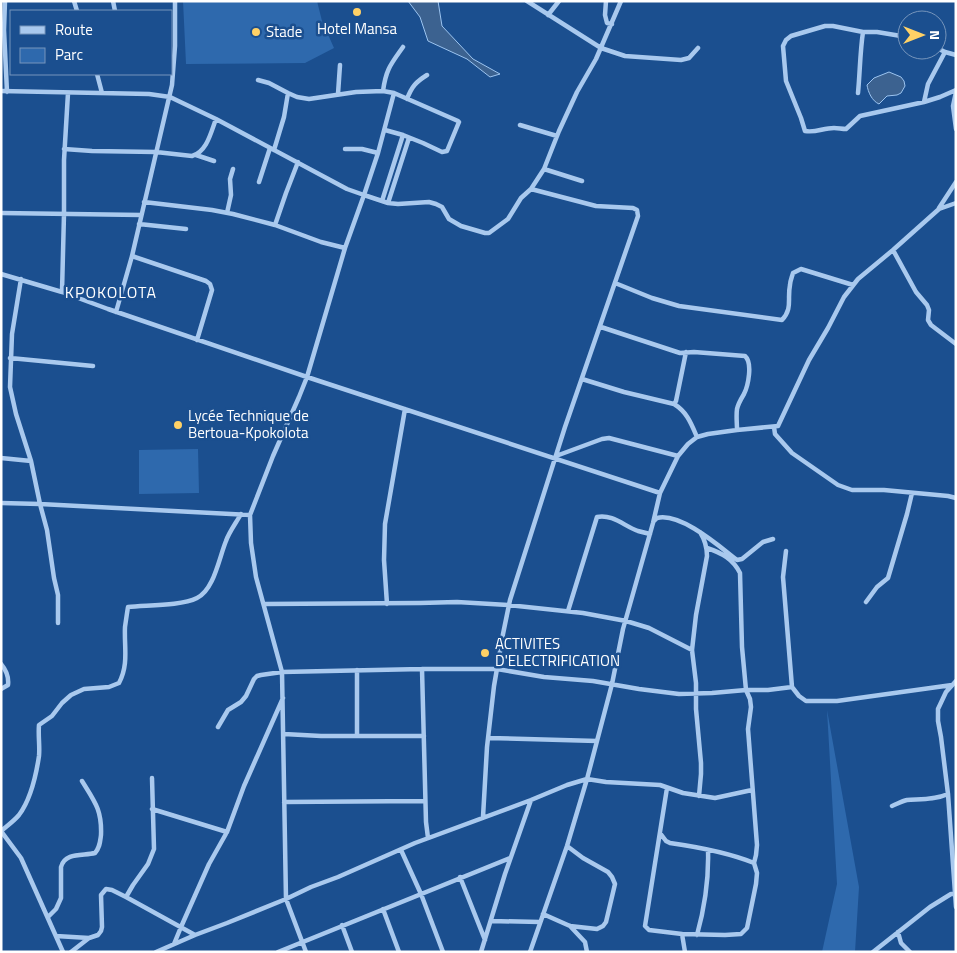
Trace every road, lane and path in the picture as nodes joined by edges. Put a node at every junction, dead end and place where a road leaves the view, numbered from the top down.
1 (5, 1) edge
2 (175, 1) edge
3 (527, 1) edge
4 (559, 1) edge
5 (606, 1) edge
6 (621, 1) edge
7 (548, 15) junction
8 (612, 24) junction
9 (863, 32) junction
10 (897, 36) edge
11 (403, 47) dead end
12 (601, 48) junction
13 (698, 48) dead end
14 (941, 60) edge
15 (340, 65) dead end
16 (97, 75) edge
17 (427, 75) dead end
18 (258, 80) dead end
19 (4, 91) edge
20 (383, 91) junction
21 (956, 91) edge
22 (68, 92) junction
23 (102, 93) junction
24 (288, 93) junction
25 (394, 93) junction
26 (858, 93) dead end
27 (338, 94) junction
28 (170, 97) junction
29 (407, 98) junction
30 (924, 102) junction
31 (216, 119) junction
32 (520, 125) dead end
33 (956, 129) edge
34 (385, 130) junction
35 (403, 135) junction
36 (557, 136) junction
37 (409, 138) junction
38 (64, 149) junction
39 (272, 149) junction
40 (345, 149) dead end
41 (156, 152) junction
42 (378, 153) junction
43 (196, 154) junction
44 (214, 160) dead end
45 (298, 162) junction
46 (233, 169) dead end
47 (544, 169) junction
48 (582, 181) dead end
49 (259, 182) dead end
50 (956, 182) edge
51 (531, 189) junction
52 (364, 195) junction
53 (382, 200) junction
54 (144, 202) junction
55 (388, 203) junction
56 (956, 203) edge
57 (939, 209) junction
58 (1, 213) edge
59 (227, 213) junction
60 (64, 214) junction
61 (141, 215) junction
62 (140, 224) junction
63 (276, 225) junction
64 (186, 229) dead end
65 (345, 248) junction
66 (893, 250) junction
67 (132, 256) junction
68 (1, 274) edge
69 (22, 279) junction
70 (615, 283) junction
71 (853, 285) junction
72 (62, 292) junction
73 (116, 312) junction
74 (601, 326) junction
75 (197, 340) junction
76 (956, 344) edge
77 (686, 352) junction
78 (10, 358) junction
79 (93, 366) dead end
80 (307, 377) junction
81 (582, 379) junction
82 (674, 404) junction
83 (405, 409) junction
84 (774, 427) junction
85 (737, 430) junction
86 (697, 437) junction
87 (678, 456) junction
88 (555, 457) junction
89 (1, 458) edge
90 (31, 461) junction
91 (660, 493) junction
92 (912, 493) junction
93 (956, 498) edge
94 (1, 503) edge
95 (40, 504) junction
96 (241, 514) junction
97 (250, 515) junction
98 (653, 522) junction
99 (700, 532) junction
100 (650, 534) junction
101 (773, 539) dead end
102 (707, 548) junction
103 (786, 551) dead end
104 (866, 602) dead end
105 (264, 604) junction
106 (387, 604) junction
107 (508, 605) junction
108 (568, 611) junction
109 (626, 621) junction
110 (58, 623) dead end
111 (692, 650) junction
112 (1, 664) edge
113 (422, 669) junction
114 (497, 669) junction
115 (357, 670) junction
116 (282, 672) junction
117 (954, 683) edge
118 (612, 684) junction
119 (792, 687) junction
120 (1, 689) edge
121 (746, 690) junction
122 (696, 693) junction
123 (283, 697) junction
124 (218, 727) dead end
125 (284, 734) junction
126 (357, 736) junction
127 (424, 736) junction
128 (488, 738) junction
129 (597, 741) junction
130 (152, 778) dead end
131 (587, 779) junction
132 (82, 781) dead end
133 (667, 788) junction
134 (752, 790) junction
135 (948, 794) junction
136 (698, 796) junction
137 (531, 800) junction
138 (426, 801) junction
139 (284, 802) junction
140 (892, 806) dead end
141 (152, 809) junction
142 (483, 817) junction
143 (1, 831) edge
144 (227, 832) junction
145 (659, 832) junction
146 (428, 838) junction
147 (954, 843) edge
148 (567, 846) junction
149 (400, 850) junction
150 (708, 850) junction
151 (510, 858) junction
152 (754, 863) junction
153 (460, 877) junction
154 (955, 886) edge
155 (421, 894) junction
156 (954, 894) junction
157 (126, 896) junction
158 (286, 899) junction
159 (956, 907) edge
160 (383, 909) junction
161 (543, 914) junction
162 (48, 917) junction
163 (491, 921) junction
164 (540, 922) junction
165 (342, 925) junction
166 (570, 926) junction
167 (180, 927) junction
168 (898, 932) junction
169 (682, 934) junction
170 (195, 935) junction
171 (697, 935) junction
172 (56, 936) junction
173 (89, 938) junction
174 (485, 940) junction
175 (302, 941) junction
176 (174, 944) junction
177 (63, 952) edge
178 (71, 952) edge
179 (156, 952) edge
180 (278, 952) edge
181 (306, 952) edge
182 (352, 952) edge
183 (399, 952) edge
184 (443, 952) edge
185 (481, 952) edge
186 (530, 952) edge
187 (587, 952) edge
188 (685, 952) edge
189 (873, 952) edge
190 (910, 952) edge

1 - 19 street
2 - 28 street
3 - 7 street
4 - 7 street
5 - 8 street
6 - 8 street
7 - 12 street
8 - 12 street
9 - 10 street
9 - 26 street
9 - 30 street
11 - 20 street
12 - 13 street
12 - 36 street
14 - 30 street
15 - 27 street
16 - 23 street
17 - 29 street
18 - 24 street
19 - 22 street
20 - 25 street
20 - 27 street
21 - 30 street
21 - 33 street
22 - 23 street
22 - 38 street
23 - 28 street
24 - 27 street
24 - 39 street
25 - 29 street
25 - 34 street
28 - 31 street
28 - 41 street
29 - 37 street
31 - 39 street
31 - 43 street
32 - 36 street
34 - 35 street
34 - 42 street
35 - 37 street
35 - 53 street
36 - 47 street
37 - 55 street
38 - 41 street
38 - 60 street
39 - 45 street
39 - 49 street
40 - 42 street
41 - 43 street
41 - 54 street
42 - 52 street
43 - 44 street
45 - 52 street
45 - 63 street
46 - 59 street
47 - 48 street
47 - 51 street
50 - 57 street
51 - 55 street
51 - 70 street
52 - 53 street
52 - 65 street
53 - 55 street
54 - 59 street
54 - 61 street
56 - 57 street
57 - 66 street
58 - 60 street
59 - 63 street
60 - 61 street
60 - 72 street
61 - 62 street
62 - 64 street
62 - 67 street
63 - 65 street
65 - 80 street
66 - 71 street
66 - 76 street
67 - 73 street
67 - 75 street
68 - 69 street
69 - 72 street
69 - 78 street
70 - 71 street
70 - 74 street
71 - 84 street
72 - 73 street
73 - 75 street
74 - 77 street
74 - 81 street
75 - 80 street
77 - 82 street
77 - 85 street
78 - 79 street
78 - 90 street
80 - 83 street
80 - 97 street
81 - 82 street
81 - 88 street
82 - 86 street
83 - 88 street
83 - 106 street
84 - 85 street
84 - 92 street
85 - 86 street
86 - 87 street
87 - 88 street
87 - 91 street
88 - 91 street
88 - 107 street
89 - 90 street
90 - 95 street
91 - 98 street
92 - 93 street
92 - 104 street
94 - 95 street
95 - 96 street
95 - 110 street
96 - 97 street
96 - 143 street
97 - 105 street
98 - 99 street
98 - 100 street
99 - 101 street
99 - 102 street
100 - 108 street
100 - 109 street
102 - 111 street
102 - 121 street
103 - 119 street
105 - 106 street
105 - 116 street
106 - 107 street
107 - 108 street
107 - 114 street
108 - 109 street
109 - 111 street
109 - 118 street
111 - 122 street
112 - 120 street
113 - 114 street
113 - 115 street
113 - 127 street
114 - 118 street
114 - 128 street
115 - 116 street
115 - 126 street
116 - 123 street
116 - 124 street
117 - 119 street
117 - 135 street
118 - 122 street
118 - 129 street
119 - 121 street
121 - 122 street
121 - 134 street
122 - 136 street
123 - 125 street
123 - 144 street
125 - 126 street
125 - 139 street
126 - 127 street
127 - 138 street
128 - 129 street
128 - 142 street
129 - 131 street
130 - 141 street
131 - 133 street
131 - 137 street
131 - 148 street
132 - 162 street
133 - 136 street
133 - 145 street
134 - 136 street
134 - 152 street
135 - 140 street
135 - 147 street
137 - 142 street
137 - 151 street
138 - 139 street
138 - 146 street
139 - 158 street
141 - 144 street
141 - 157 street
142 - 146 street
143 - 162 street
144 - 167 street
145 - 150 street
145 - 169 street
146 - 149 street
147 - 154 street
148 - 161 street
148 - 166 street
149 - 155 street
149 - 158 street
150 - 152 street
150 - 171 street
151 - 153 street
151 - 163 street
152 - 171 street
153 - 155 street
153 - 174 street
154 - 156 street
155 - 160 street
155 - 184 street
156 - 159 street
156 - 168 street
157 - 167 street
157 - 173 street
158 - 170 street
158 - 175 street
160 - 165 street
160 - 183 street
161 - 164 street
161 - 166 street
162 - 172 street
163 - 164 street
163 - 174 street
164 - 186 street
165 - 175 street
165 - 182 street
166 - 187 street
167 - 170 street
167 - 176 street
168 - 189 street
168 - 190 street
169 - 171 street
169 - 188 street
170 - 176 street
172 - 173 street
172 - 177 street
173 - 178 street
174 - 185 street
175 - 180 street
175 - 181 street
176 - 179 street

